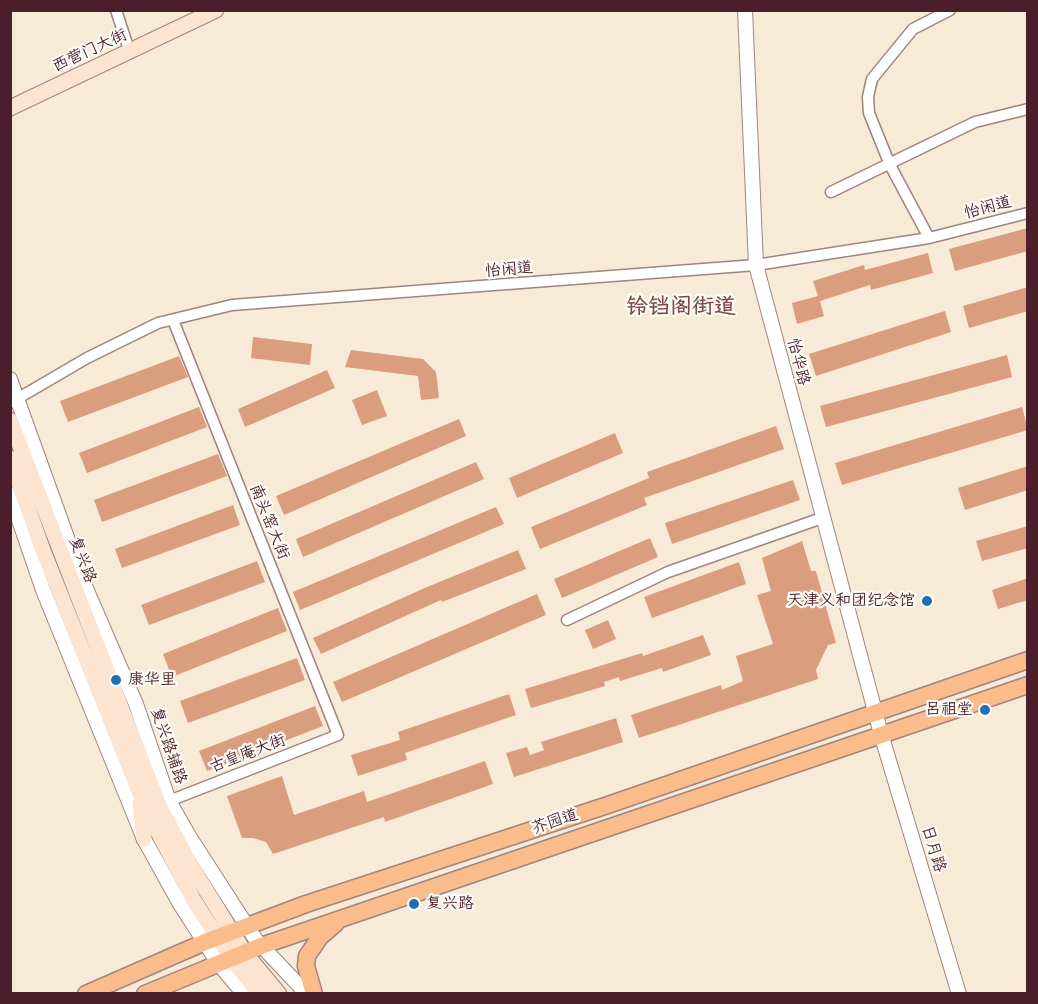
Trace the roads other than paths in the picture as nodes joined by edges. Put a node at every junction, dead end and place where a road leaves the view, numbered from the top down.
1 (116, 10) edge
2 (216, 10) edge
3 (746, 10) edge
4 (950, 10) edge
5 (130, 53) junction
6 (10, 108) edge
7 (1028, 109) edge
8 (890, 165) junction
9 (831, 192) dead end
10 (1028, 213) edge
11 (929, 238) junction
12 (756, 266) junction
13 (173, 320) junction
14 (10, 379) edge
15 (14, 401) edge
16 (10, 420) edge
17 (10, 458) edge
18 (10, 494) edge
19 (822, 518) junction
20 (567, 620) dead end
21 (1028, 660) edge
22 (1028, 685) edge
23 (876, 713) junction
24 (881, 734) junction
25 (338, 735) joint
26 (141, 797) junction
27 (169, 801) junction
28 (144, 839) junction
29 (352, 914) junction
30 (225, 934) junction
31 (261, 946) junction
32 (231, 958) junction
33 (86, 993) edge
34 (145, 993) edge
35 (244, 993) edge
36 (260, 993) edge
37 (279, 993) edge
38 (307, 993) edge
39 (314, 993) edge
40 (959, 993) edge

1 - 5 street
2 - 5 main road, 西营门大街
3 - 12 street, 怡华路
4 - 8 street
5 - 6 main road, 西营门大街
7 - 8 street
8 - 9 street
8 - 11 street
10 - 11 street, 怡闲道
11 - 12 street, 怡闲道
12 - 13 street, 怡闲道
12 - 19 street, 怡华路
13 - 15 street, 怡闲道
13 - 25 street, 南头窑大街
14 - 15 street, 复兴路辅路
15 - 27 street, 复兴路辅路
16 - 30 main road, 复兴路
17 - 26 main road, 复兴路
18 - 28 street, 复兴路辅路
19 - 20 street
19 - 23 street, 怡华路
21 - 23 main road, 芥园道
22 - 24 main road, 芥园道
23 - 24 street, 日月路
23 - 30 main road, 芥园道
24 - 29 main road, 芥园道
24 - 40 street, 日月路
25 - 27 street, 古皇庵大街
26 - 28 main road
26 - 30 main road, 复兴路
27 - 30 street, 复兴路辅路
28 - 30 street, 复兴路辅路
29 - 31 main road, 芥园道
29 - 39 main road
30 - 31 street, 复兴路辅路
30 - 32 main road, 复兴路
30 - 33 main road, 芥园道
31 - 32 main road, 芥园道
31 - 38 street, 复兴路辅路
32 - 34 main road, 芥园道
32 - 35 street
32 - 36 main road, 复兴路
32 - 37 main road, 复兴路

